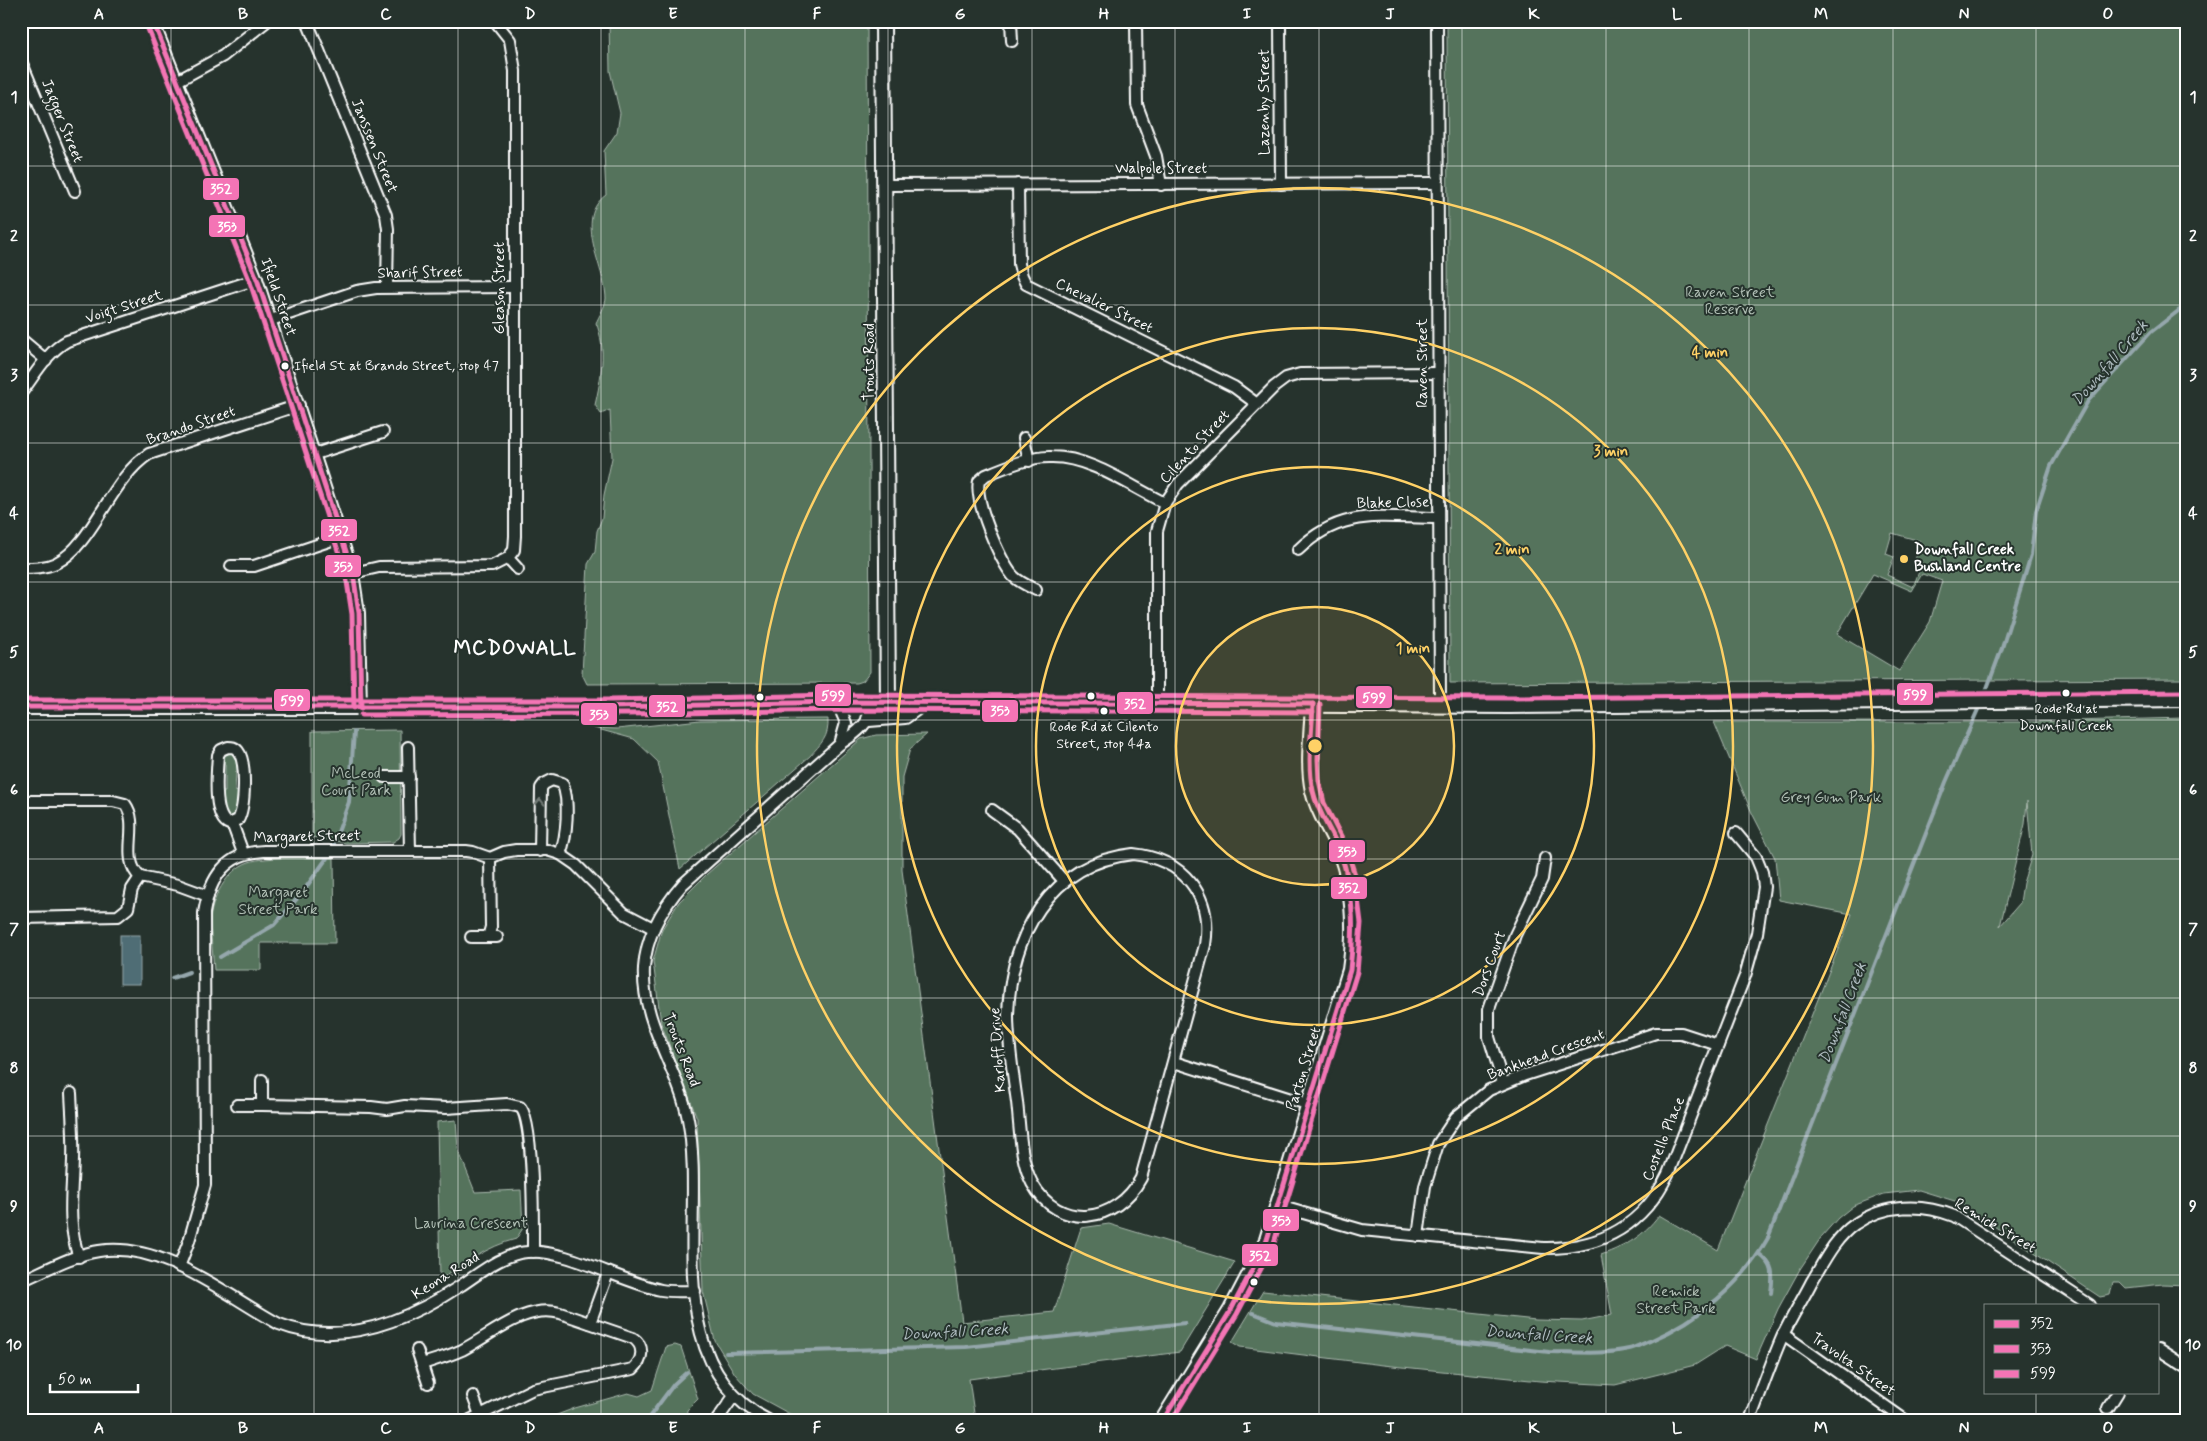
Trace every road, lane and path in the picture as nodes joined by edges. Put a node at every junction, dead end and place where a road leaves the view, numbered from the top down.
1 (153, 21) edge
2 (267, 21) edge
3 (307, 21) edge
4 (495, 21) edge
5 (883, 21) edge
6 (1011, 21) edge
7 (1136, 21) edge
8 (1280, 21) edge
9 (1437, 21) edge
10 (1012, 41) dead end
11 (21, 61) edge
12 (178, 81) junction
13 (1437, 183) junction
14 (886, 184) junction
15 (1018, 184) junction
16 (1281, 184) junction
17 (1161, 185) junction
18 (75, 191) dead end
19 (257, 279) junction
20 (387, 287) junction
21 (515, 287) junction
22 (271, 320) junction
23 (21, 339) edge
24 (46, 360) junction
25 (1438, 373) junction
26 (21, 393) edge
27 (1257, 404) junction
28 (299, 405) junction
29 (383, 432) dead end
30 (1024, 438) dead end
31 (315, 454) junction
32 (1029, 461) junction
33 (1165, 502) junction
34 (1438, 518) junction
35 (341, 537) junction
36 (1298, 550) dead end
37 (508, 558) junction
38 (231, 566) dead end
39 (21, 568) edge
40 (518, 569) dead end
41 (353, 573) junction
42 (1036, 590) dead end
43 (2186, 699) edge
44 (837, 702) junction
45 (882, 702) junction
46 (923, 703) junction
47 (1157, 704) junction
48 (1313, 704) junction
49 (1440, 705) junction
50 (21, 707) edge
51 (361, 708) junction
52 (870, 719) junction
53 (840, 744) junction
54 (408, 747) dead end
55 (384, 777) dead end
56 (408, 777) junction
57 (21, 801) edge
58 (992, 810) dead end
59 (232, 823) junction
60 (1736, 833) dead end
61 (410, 851) junction
62 (540, 851) junction
63 (243, 854) junction
64 (560, 854) junction
65 (490, 858) junction
66 (1545, 858) dead end
67 (140, 877) junction
68 (1064, 881) junction
69 (208, 896) junction
70 (21, 918) edge
71 (653, 928) junction
72 (471, 937) dead end
73 (1718, 1045) junction
74 (1174, 1062) junction
75 (262, 1080) dead end
76 (1503, 1083) junction
77 (71, 1093) dead end
78 (237, 1105) dead end
79 (262, 1105) junction
80 (1310, 1106) junction
81 (1279, 1206) junction
82 (1418, 1236) junction
83 (533, 1252) junction
84 (79, 1257) junction
85 (179, 1267) junction
86 (608, 1273) junction
87 (21, 1281) edge
88 (694, 1291) junction
89 (2088, 1304) edge
90 (590, 1323) junction
91 (1784, 1334) junction
92 (417, 1350) dead end
93 (2160, 1350) edge
94 (422, 1364) junction
95 (2186, 1367) edge
96 (428, 1383) dead end
97 (2117, 1394) edge
98 (473, 1396) dead end
99 (734, 1396) junction
100 (2108, 1408) dead end
101 (480, 1415) junction
102 (470, 1420) edge
103 (717, 1420) edge
104 (768, 1420) edge
105 (1163, 1420) edge
106 (1750, 1420) edge
107 (1905, 1420) edge

1 - 12 street, Ifield Street
2 - 12 street
3 - 20 street, Janssen Street
4 - 21 street, Gleason Street
5 - 14 main road, Trouts Road
6 - 10 street
7 - 17 street
8 - 16 street, Lazenby Street
9 - 13 street, Raven Street
11 - 18 street, Jagger Street
12 - 19 street, Ifield Street
13 - 16 street, Walpole Street
13 - 25 street, Raven Street
14 - 15 street, Walpole Street
14 - 45 main road, Trouts Road
15 - 17 street, Walpole Street
15 - 27 street, Chevalier Street
16 - 17 street, Walpole Street
19 - 22 street, Ifield Street
19 - 24 street, Voigt Street
20 - 21 street, Sharif Street
20 - 22 street, Sharif Street
21 - 37 street, Gleason Street
22 - 28 street, Ifield Street
23 - 24 street
24 - 26 street, Voigt Street
25 - 27 street, Cilento Street
25 - 34 street, Raven Street
27 - 33 street, Cilento Street
28 - 31 street, Ifield Street
28 - 39 street, Brando Street
29 - 31 street
30 - 32 street
31 - 35 street, Ifield Street
32 - 33 street
32 - 42 street
33 - 47 street, Cilento Street
34 - 36 street, Blake Close
34 - 49 street, Raven Street
35 - 38 street
35 - 41 street, Ifield Street
37 - 40 street
37 - 41 street
41 - 51 street, Ifield Street
43 - 49 main road
44 - 45 main road
44 - 51 main road
44 - 53 street
45 - 46 main road
45 - 52 street, Trouts Road
46 - 47 main road
46 - 52 main road
47 - 48 main road
48 - 49 main road
48 - 80 main road, Parton Street
50 - 51 main road
52 - 53 street, Trouts Road
53 - 71 street, Trouts Road
54 - 56 street
55 - 56 street
56 - 61 street
57 - 67 street
58 - 68 street
59 - 59 street
59 - 63 street
60 - 73 street, Costello Place
61 - 63 street, Margaret Street
61 - 65 street, Margaret Street
62 - 64 street
62 -> 64 street
62 - 65 street
63 - 69 street, Margaret Street
64 - 71 street
65 - 72 street
66 - 76 street, Dors Court
67 - 69 street
67 - 70 street
68 - 74 street, Karloff Drive
68 - 74 street, Karloff Drive
69 - 85 street, Margaret Street
71 - 88 street, Trouts Road
73 - 76 street, Bankhead Crescent
73 - 82 street, Costello Place
74 - 80 street
75 - 79 street
76 - 82 street, Bankhead Crescent
77 - 84 street
78 - 79 street
79 - 83 street
80 - 81 main road, Parton Street
81 - 82 street, Costello Place
81 - 105 main road, Parton Street
83 - 85 street, Keona Road
83 - 86 street, Keona Road
84 - 85 street, Keona Road
84 - 87 street, Keona Road
86 - 88 street, Keona Road
86 - 90 street
88 - 99 street, Trouts Road
89 - 91 street, Remick Street
90 - 94 street
90 - 101 street
91 - 106 street, Remick Street
91 - 107 street, Travolta Street
92 - 94 street
93 - 95 street
94 - 96 street
97 - 100 street
98 - 101 street
99 - 103 street
99 - 104 street, Trouts Road
101 - 102 street

